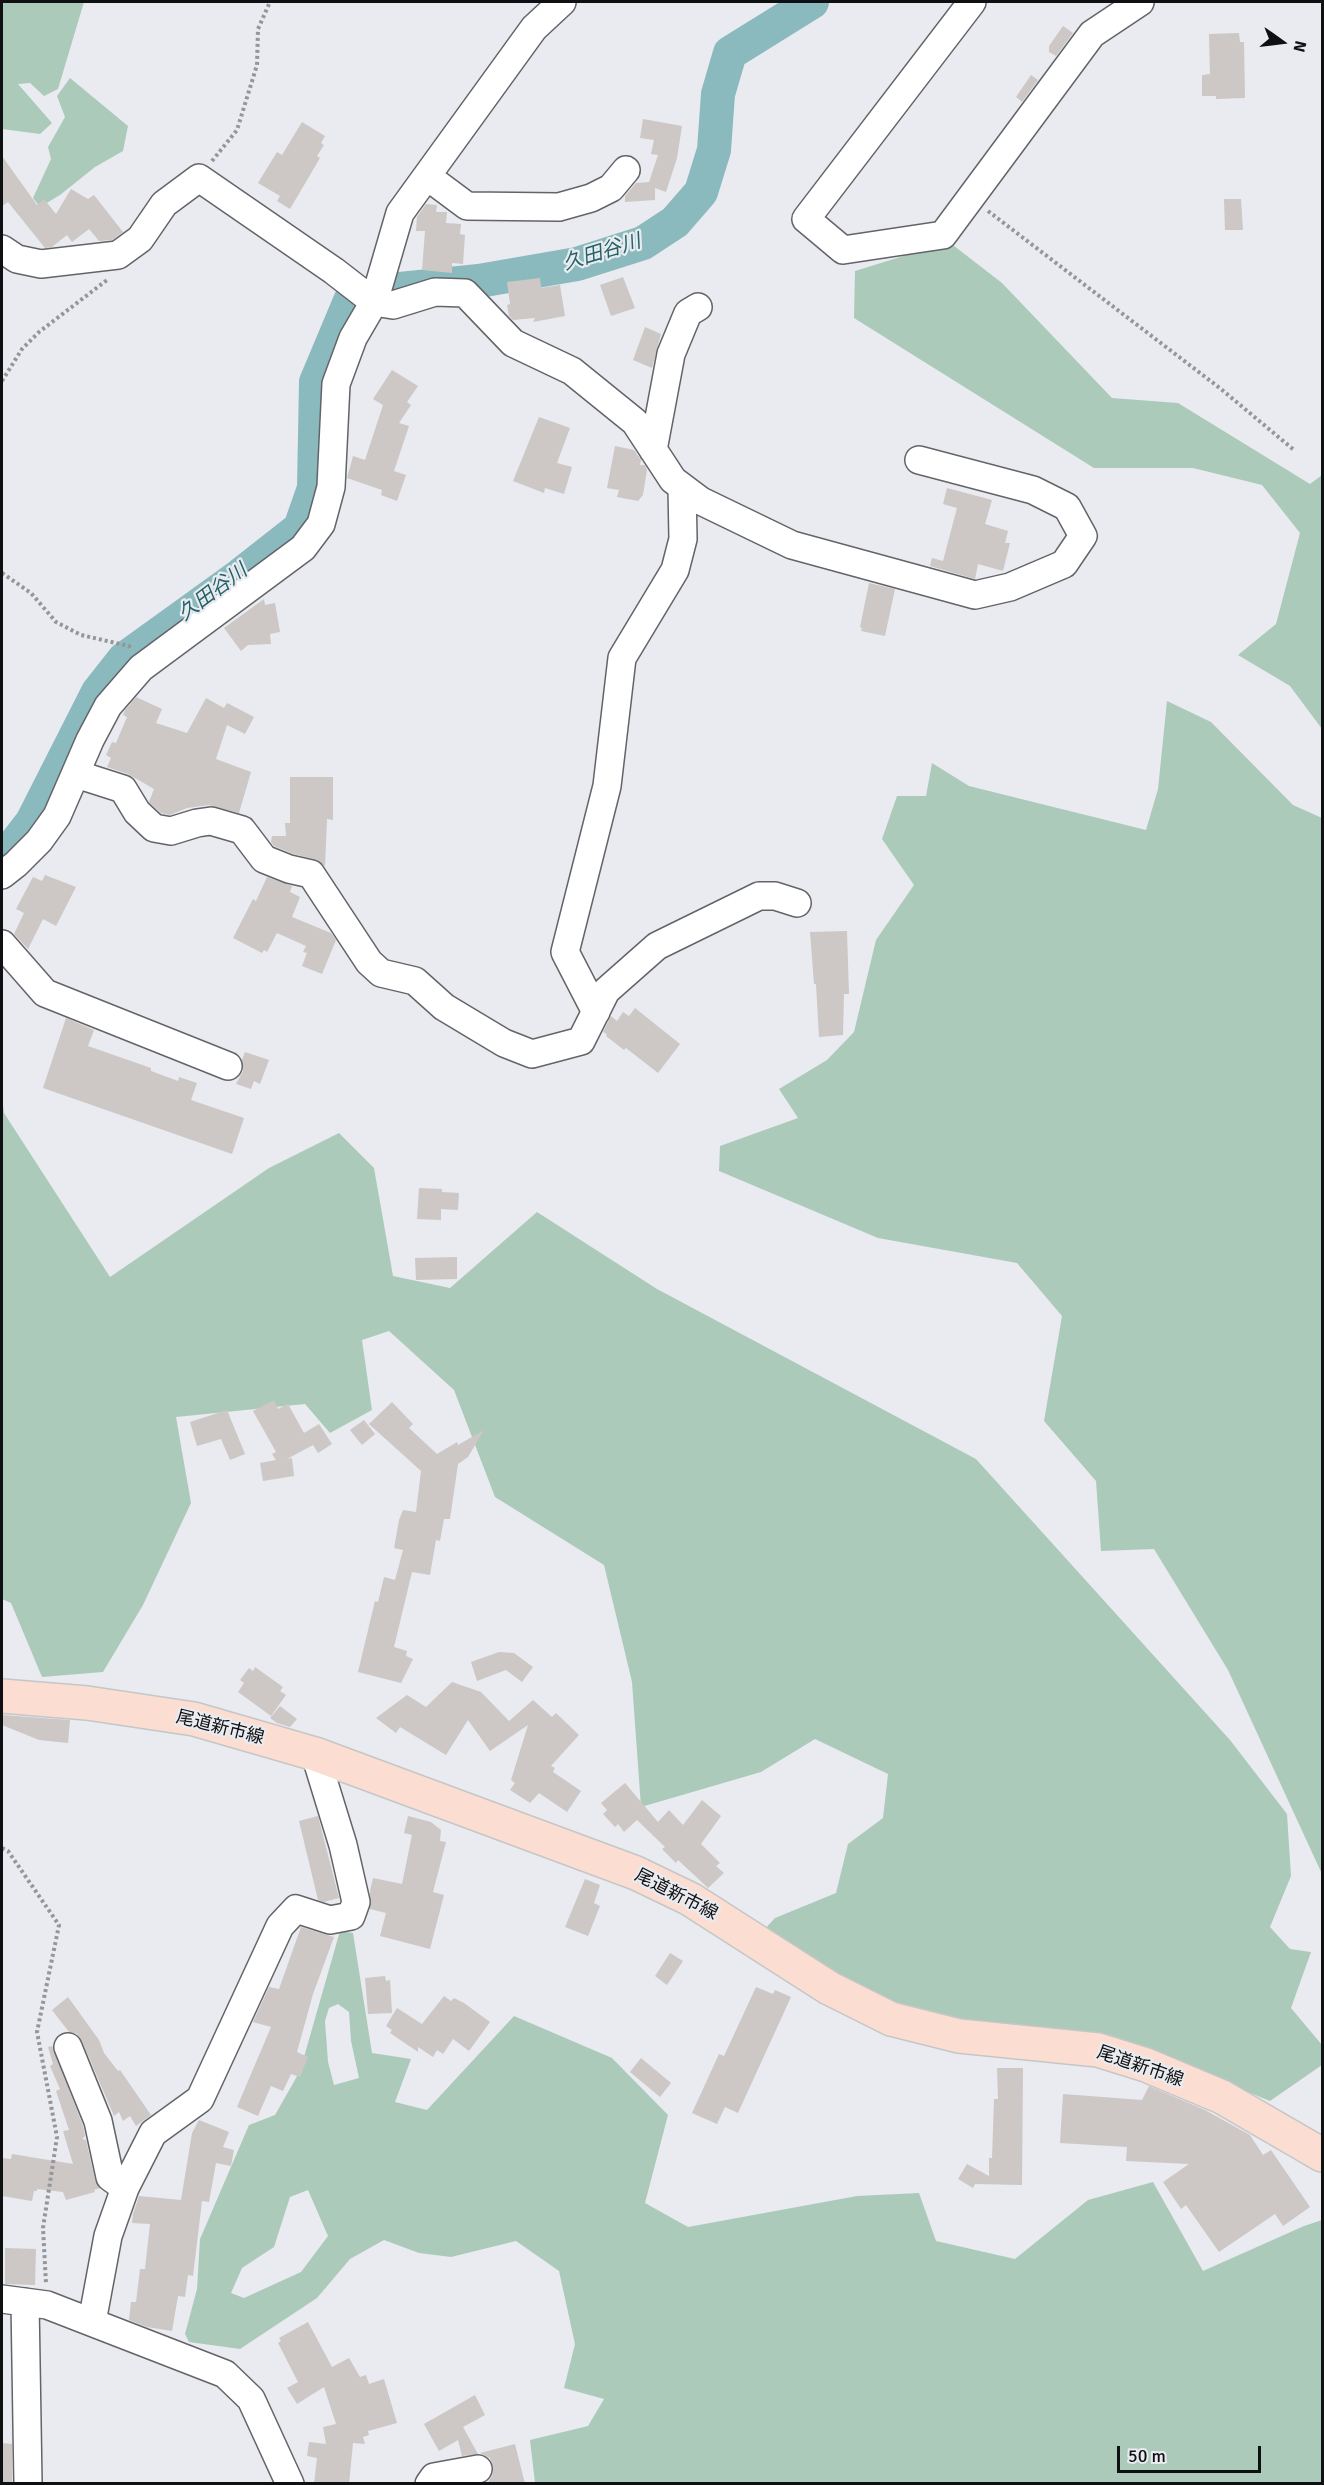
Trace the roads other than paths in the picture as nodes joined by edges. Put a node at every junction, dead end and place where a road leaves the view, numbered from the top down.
1 (562, 2) edge
2 (972, 2) edge
3 (1140, 2) edge
4 (626, 170) dead end
5 (428, 177) junction
6 (2, 249) edge
7 (374, 302) junction
8 (698, 307) dead end
9 (653, 450) junction
10 (919, 459) dead end
11 (682, 487) junction
12 (76, 774) junction
13 (2, 875) edge
14 (797, 903) dead end
15 (2, 944) edge
16 (596, 1012) junction
17 (228, 1066) dead end
18 (2, 1696) edge
19 (315, 1754) junction
20 (68, 2047) dead end
21 (1323, 2155) edge
22 (125, 2188) junction
23 (24, 2302) edge
24 (92, 2322) junction
25 (478, 2469) dead end
26 (28, 2484) edge
27 (290, 2484) edge
28 (429, 2484) edge

1 - 5 street
2 - 3 street
4 - 5 street
5 - 7 street
6 - 7 street
7 - 9 street
7 - 12 street
8 - 9 street
9 - 11 street
10 - 11 street
11 - 16 street
12 - 13 street
12 - 16 street
14 - 16 street
15 - 17 street
18 - 19 main road, 尾道新市線
19 - 21 main road, 尾道新市線
19 - 22 street
20 - 22 street
22 - 24 street
23 - 24 street
23 - 26 street
24 - 27 street
25 - 28 street

